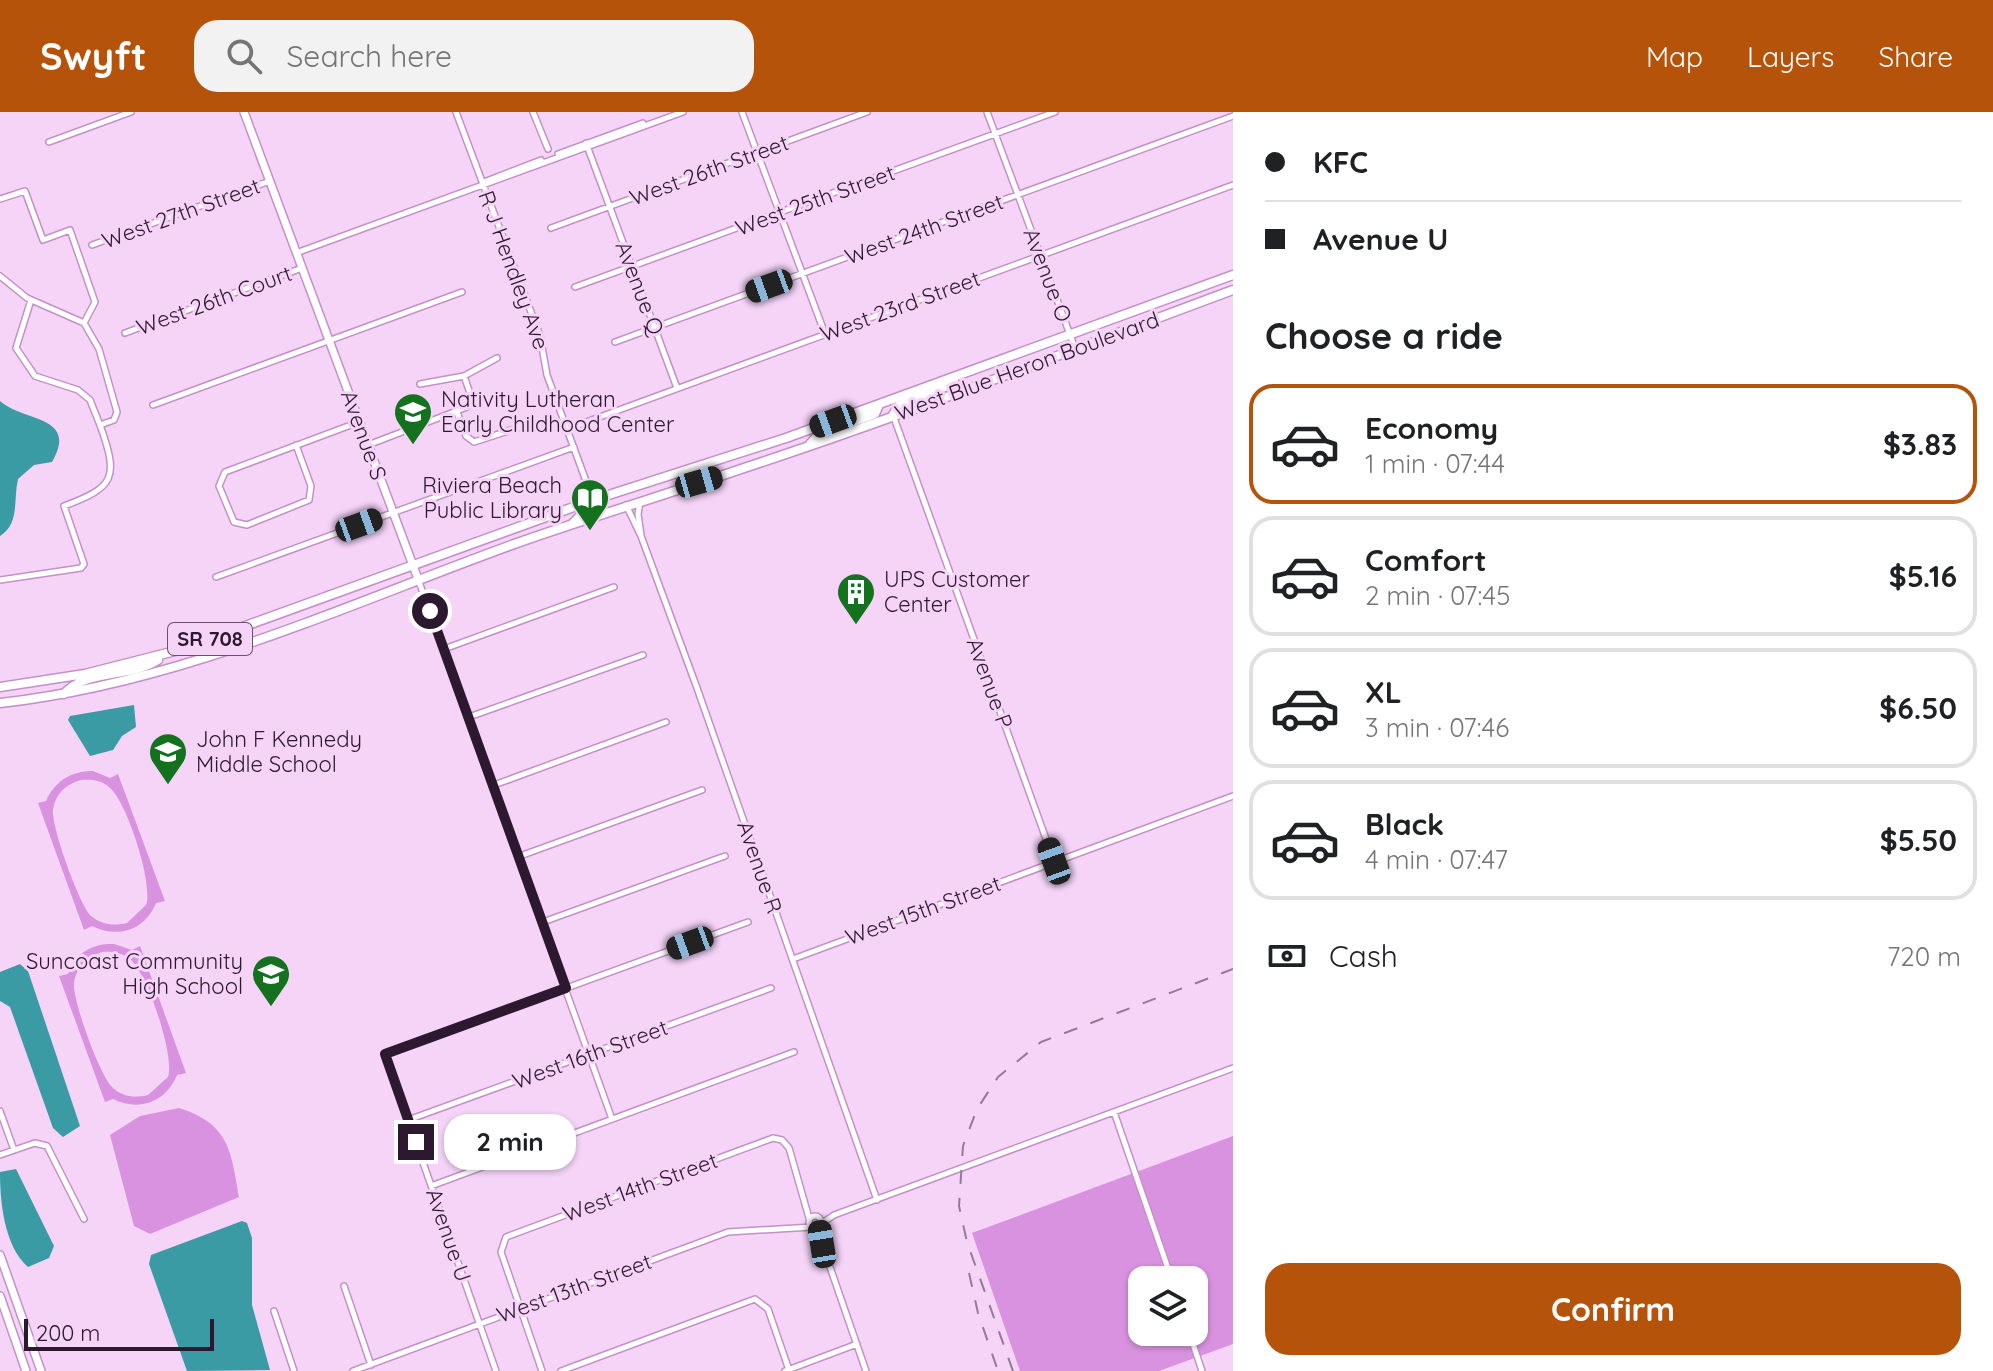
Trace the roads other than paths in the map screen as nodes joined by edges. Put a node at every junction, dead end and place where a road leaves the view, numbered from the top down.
1 (131, 112) edge
2 (244, 112) edge
3 (456, 112) edge
4 (533, 112) edge
5 (674, 112) edge
6 (683, 112) edge
7 (742, 112) edge
8 (867, 112) edge
9 (987, 112) edge
10 (1055, 112) edge
11 (1233, 116) edge
12 (995, 134) junction
13 (49, 142) dead end
14 (587, 145) junction
15 (548, 149) dead end
16 (757, 152) junction
17 (270, 181) junction
18 (483, 183) junction
19 (1233, 185) edge
20 (1018, 195) junction
21 (0, 199) edge
22 (609, 206) junction
23 (779, 213) junction
24 (551, 228) dead end
25 (92, 245) dead end
26 (296, 253) junction
27 (1040, 255) junction
28 (632, 266) junction
29 (302, 268) junction
30 (802, 274) junction
31 (1233, 275) edge
32 (0, 276) edge
33 (575, 287) dead end
34 (1233, 290) edge
35 (462, 292) dead end
36 (31, 300) junction
37 (84, 323) junction
38 (655, 328) junction
39 (125, 333) dead end
40 (825, 334) junction
41 (1070, 335) junction
42 (329, 341) junction
43 (615, 342) dead end
44 (1075, 348) junction
45 (497, 358) dead end
46 (464, 376) junction
47 (955, 377) junction
48 (420, 384) dead end
49 (677, 388) junction
50 (153, 405) dead end
51 (879, 405) junction
52 (457, 412) junction
53 (893, 415) junction
54 (359, 422) junction
55 (100, 425) junction
56 (520, 427) dead end
57 (567, 429) junction
58 (296, 445) junction
59 (368, 445) junction
60 (810, 445) junction
61 (574, 447) junction
62 (593, 500) junction
63 (641, 500) junction
64 (625, 505) junction
65 (393, 512) junction
66 (569, 525) junction
67 (641, 536) junction
68 (413, 565) junction
69 (216, 577) dead end
70 (418, 579) junction
71 (0, 580) edge
72 (614, 587) dead end
73 (444, 649) junction
74 (643, 655) dead end
75 (159, 656) junction
76 (51, 681) junction
77 (0, 687) edge
78 (64, 694) junction
79 (38, 698) junction
80 (0, 703) edge
81 (469, 717) junction
82 (666, 722) dead end
83 (494, 785) junction
84 (702, 790) dead end
85 (1233, 796) edge
86 (520, 856) junction
87 (725, 856) dead end
88 (1054, 861) junction
89 (543, 922) junction
90 (748, 922) dead end
91 (793, 959) junction
92 (566, 988) junction
93 (771, 988) dead end
94 (794, 1052) dead end
95 (589, 1054) junction
96 (1233, 1068) edge
97 (0, 1111) edge
98 (1114, 1112) junction
99 (612, 1119) junction
100 (408, 1120) junction
101 (14, 1150) junction
102 (0, 1155) edge
103 (431, 1186) junction
104 (877, 1200) junction
105 (84, 1219) dead end
106 (815, 1222) junction
107 (0, 1255) edge
108 (1167, 1266) edge
109 (344, 1286) dead end
110 (0, 1296) edge
111 (520, 1308) junction
112 (274, 1311) dead end
113 (479, 1323) junction
114 (857, 1344) junction
115 (1194, 1346) edge
116 (371, 1365) junction
117 (787, 1370) edge
118 (26, 1371) edge
119 (41, 1371) edge
120 (294, 1371) edge
121 (353, 1371) edge
122 (496, 1371) edge
123 (542, 1371) edge
124 (561, 1371) edge
125 (866, 1371) edge
126 (1202, 1371) edge

1 - 13 street
2 - 17 street, Avenue S
3 - 18 street, R J Hendley Ave
4 - 15 street
5 - 14 street, West 26th Court
6 - 14 street, West 26th Court
7 - 16 street
8 - 16 street, West 26th Street
9 - 12 street, Avenue O
10 - 12 street, West 25th Street
11 - 20 street, West 24th Street
12 - 20 street, Avenue O
12 - 23 street, West 25th Street
14 - 18 street, West 26th Court
14 - 22 street, Avenue Q
16 - 22 street, West 26th Street
16 - 23 street
17 - 25 street, West 27th Street
17 - 26 street, Avenue S
18 - 26 street, West 26th Court
18 - 57 street, R J Hendley Ave
19 - 27 street, West 23rd Street
20 - 27 street, Avenue O
20 - 30 street, West 24th Street
21 - 37 street
22 - 24 street, West 26th Street
22 - 28 street, Avenue Q
23 - 28 street, West 25th Street
23 - 30 street
26 - 29 street, Avenue S
27 - 40 street, West 23rd Street
27 - 41 street, Avenue O
28 - 33 street, West 25th Street
28 - 38 street, Avenue Q
29 - 39 street, West 26th Court
29 - 42 street, Avenue S
30 - 38 street, West 24th Street
30 - 40 street
31 - 41 main road, West Blue Heron Boulevard / SR 708
32 - 36 street
34 - 44 main road, West Blue Heron Boulevard / SR 708
35 - 42 street
36 - 37 street
36 - 55 street
37 - 55 street
38 - 43 street, West 24th Street
38 - 49 street, Avenue Q
40 - 49 street, West 23rd Street
41 - 44 street, Avenue O
41 - 47 main road, West Blue Heron Boulevard / SR 708
42 - 50 street
42 - 54 street, Avenue S
44 - 53 main road, West Blue Heron Boulevard / SR 708
45 - 46 street
46 - 48 street
46 - 52 street
47 - 51 main road, West Blue Heron Boulevard / SR 708
47 - 53 main road
49 - 57 street, West 23rd Street
51 - 60 main road
51 - 62 main road, West Blue Heron Boulevard / SR 708
52 - 56 street
52 - 59 street
53 - 60 main road, West Blue Heron Boulevard / SR 708
53 - 88 street, Avenue P
54 - 58 street
54 - 59 street, Avenue S
55 - 71 street
57 - 61 street
58 - 58 street
59 - 65 street, Avenue S
60 - 63 main road, West Blue Heron Boulevard / SR 708
61 - 62 street
61 - 65 street
62 - 66 street
62 - 68 main road, West Blue Heron Boulevard / SR 708
63 - 64 main road, West Blue Heron Boulevard / SR 708
63 - 67 street, Avenue R
64 - 66 main road, West Blue Heron Boulevard / SR 708
64 - 67 street, Avenue R
65 - 68 street, Avenue S
65 - 69 street
66 - 70 main road, West Blue Heron Boulevard / SR 708
67 - 91 street, Avenue R
68 - 70 street, Avenue S
68 - 75 main road, West Blue Heron Boulevard / SR 708
70 - 73 street, Avenue S
70 - 78 main road, West Blue Heron Boulevard / SR 708
72 - 73 street
73 - 81 street, Avenue S
74 - 81 street
75 - 76 main road, West Blue Heron Boulevard / SR 708
75 - 78 main road
76 - 77 main road, West Blue Heron Boulevard / SR 708
76 - 79 main road
78 - 79 main road, West Blue Heron Boulevard / SR 708
79 - 80 main road, West Blue Heron Boulevard / SR 708
81 - 83 street, Avenue S
82 - 83 street
83 - 86 street, Avenue S
84 - 86 street
85 - 88 street, West 15th Street
86 - 89 street, Avenue S
87 - 89 street
88 - 91 street, West 15th Street
89 - 92 street, Avenue S
90 - 92 street
91 - 104 street, Avenue R
92 - 95 street, Avenue S
92 - 100 street, Avenue U
93 - 95 street, West 16th Street
94 - 99 street
95 - 99 street, Avenue S
95 - 100 street, West 16th Street
96 - 98 street
97 - 101 street
98 - 104 street
98 - 108 street
99 - 103 street
100 - 103 street, Avenue U
101 - 102 street
101 - 105 street
103 - 113 street, Avenue U
104 - 106 street
106 - 111 street, West 13th Street
106 - 111 street, West 14th Street
106 - 114 street
107 - 119 street
109 - 116 street
110 - 118 street
111 - 113 street, West 13th Street
111 - 123 street
112 - 120 street
113 - 116 street, West 13th Street
113 - 122 street, Avenue U
114 - 117 street
114 - 125 street
115 - 126 street
116 - 121 street, West 13th Street
117 - 124 street

